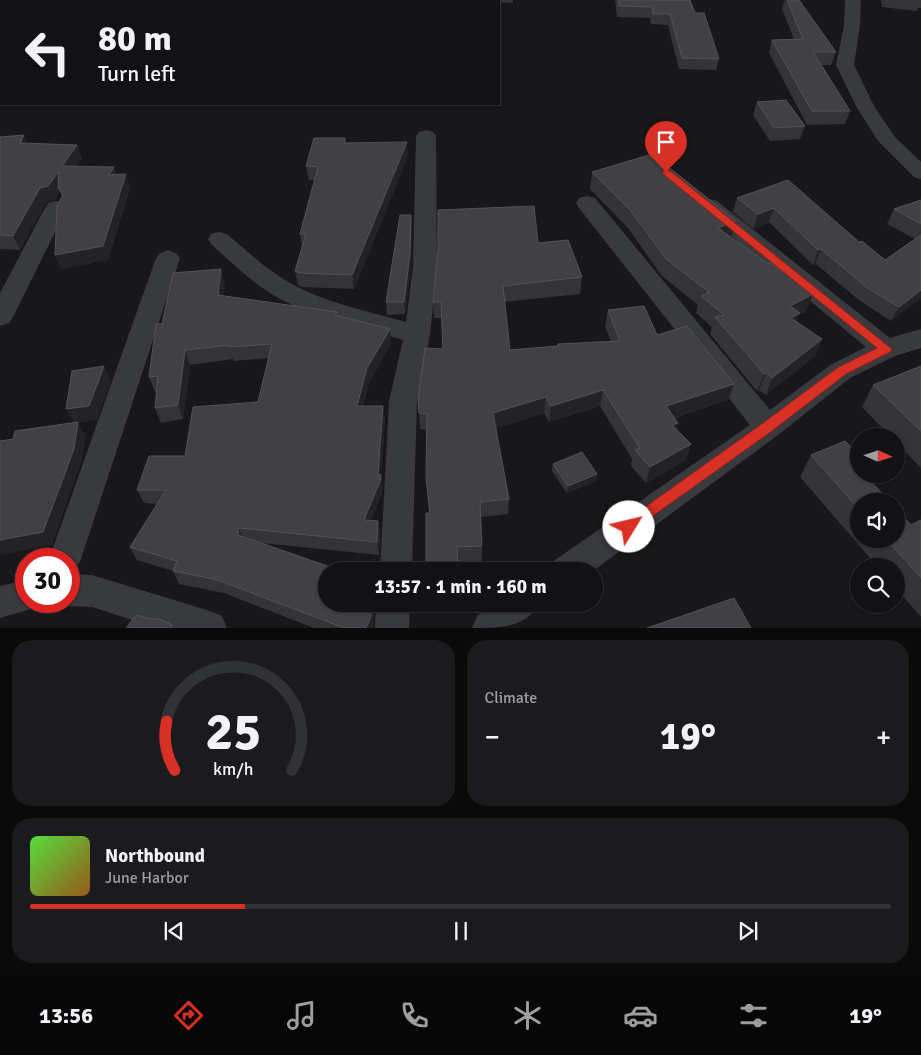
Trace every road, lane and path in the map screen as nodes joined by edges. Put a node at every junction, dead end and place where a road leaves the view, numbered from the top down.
1 (0, 0) edge
2 (7, 0) edge
3 (853, 0) edge
4 (426, 136) dead end
5 (921, 173) edge
6 (689, 191) edge
7 (587, 203) dead end
8 (56, 208) edge
9 (219, 239) dead end
10 (168, 258) dead end
11 (0, 317) edge
12 (417, 335) junction
13 (921, 338) edge
14 (886, 349) junction
15 (768, 427) junction
16 (69, 548) edge
17 (396, 562) edge
18 (580, 562) edge
19 (80, 590) edge
20 (15, 599) edge
21 (0, 602) edge
22 (393, 612) edge
23 (511, 612) edge
24 (210, 628) edge
25 (392, 628) edge
26 (489, 628) edge

1 - 2 street
3 - 5 street
4 - 12 street
6 - 14 street
7 - 15 street
8 - 11 street
9 - 12 street
10 - 16 street
12 - 17 street
13 - 14 street
14 - 15 street
15 - 18 street
19 - 24 street
20 - 21 street
22 - 25 street
23 - 26 street

